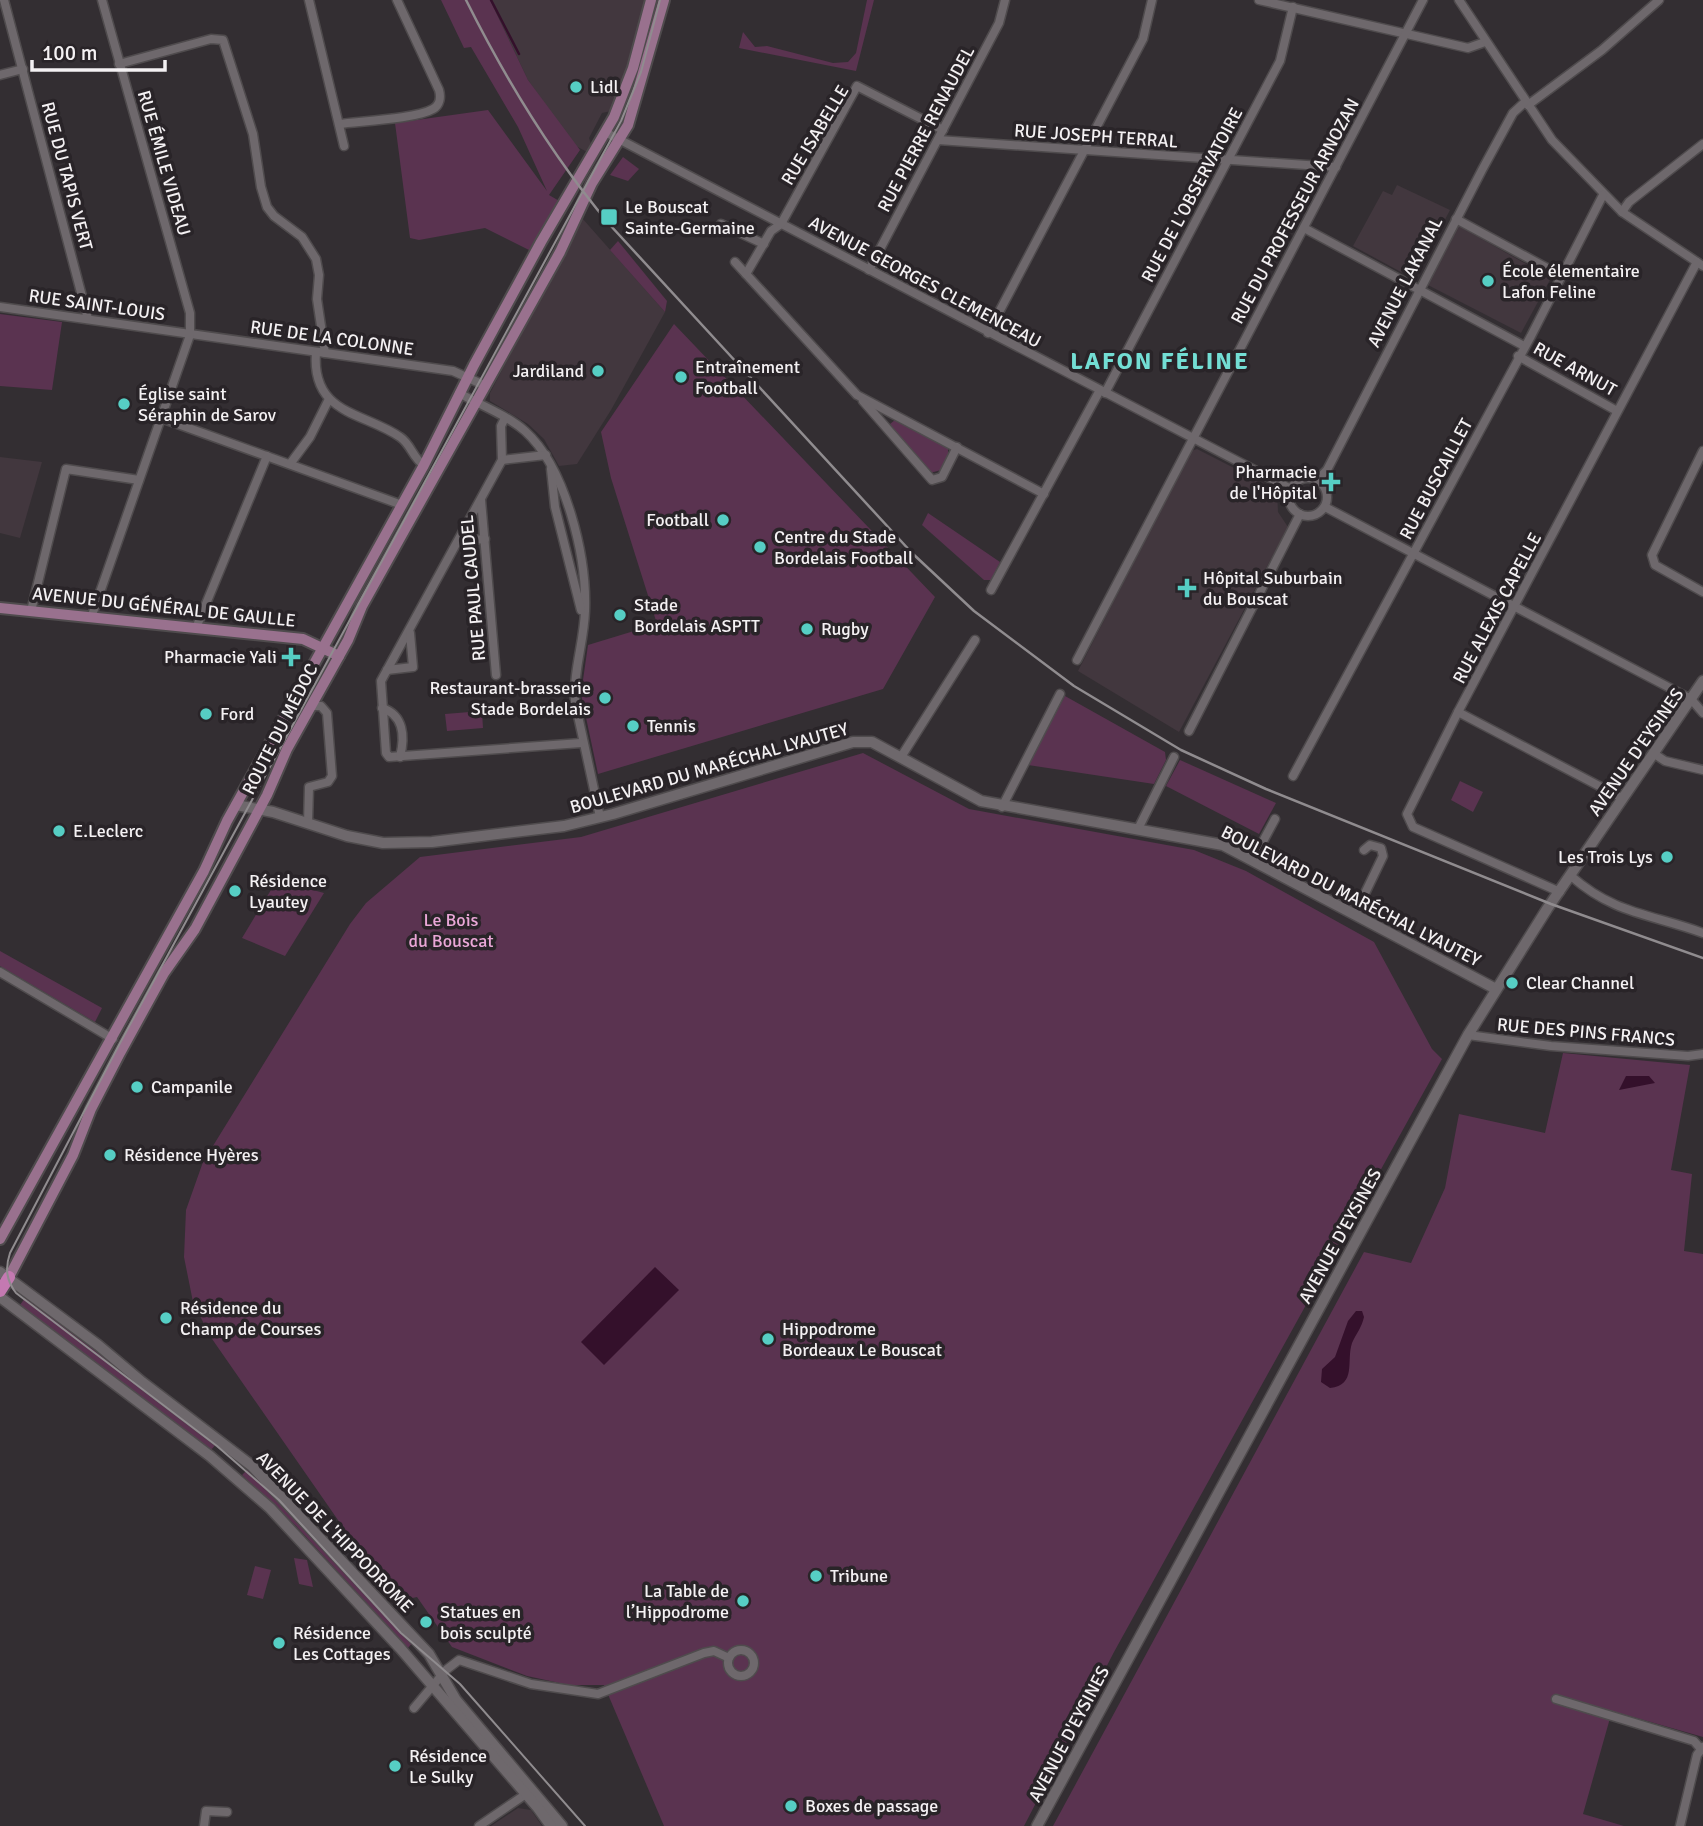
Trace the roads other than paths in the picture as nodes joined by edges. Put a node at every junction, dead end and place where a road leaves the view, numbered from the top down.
1 (4, 0) edge
2 (102, 0) edge
3 (309, 0) edge
4 (397, 0) edge
5 (651, 0) edge
6 (664, 0) edge
7 (1005, 0) edge
8 (1152, 0) edge
9 (1259, 0) edge
10 (1423, 0) edge
11 (1459, 0) edge
12 (1659, 0) edge
13 (1293, 7) junction
14 (1406, 33) junction
15 (1485, 41) junction
16 (119, 64) junction
17 (23, 69) junction
18 (0, 75) edge
19 (1527, 104) junction
20 (339, 124) junction
21 (943, 130) junction
22 (605, 132) junction
23 (620, 140) junction
24 (938, 140) junction
25 (1703, 144) edge
26 (344, 146) dead end
27 (1083, 151) junction
28 (1230, 160) junction
29 (1336, 167) junction
30 (1603, 195) junction
31 (1622, 212) junction
32 (1456, 219) junction
33 (721, 224) dead end
34 (781, 224) junction
35 (1304, 228) junction
36 (764, 244) junction
37 (735, 262) dead end
38 (1700, 264) edge
39 (869, 270) junction
40 (746, 274) junction
41 (1560, 275) junction
42 (1419, 290) junction
43 (0, 307) edge
44 (88, 320) junction
45 (988, 332) junction
46 (190, 335) junction
47 (1524, 346) junction
48 (321, 352) junction
49 (1518, 356) junction
50 (468, 376) junction
51 (486, 386) junction
52 (1102, 391) junction
53 (459, 393) junction
54 (858, 395) junction
55 (329, 399) junction
56 (477, 403) junction
57 (1618, 411) junction
58 (161, 418) junction
59 (505, 418) junction
60 (1193, 438) junction
61 (957, 447) junction
62 (1703, 450) edge
63 (546, 455) junction
64 (267, 456) junction
65 (502, 460) junction
66 (290, 464) junction
67 (424, 465) junction
68 (551, 466) junction
69 (139, 480) junction
70 (1317, 480) junction
71 (1291, 489) junction
72 (563, 490) junction
73 (553, 494) junction
74 (1044, 494) junction
75 (481, 499) junction
76 (402, 505) junction
77 (1325, 507) junction
78 (1300, 514) junction
79 (485, 540) junction
80 (460, 541) junction
81 (1413, 555) junction
82 (579, 557) junction
83 (569, 560) junction
84 (991, 590) dead end
85 (1703, 592) edge
86 (1516, 607) junction
87 (0, 608) edge
88 (31, 611) junction
89 (91, 618) junction
90 (582, 623) junction
91 (196, 628) junction
92 (410, 633) junction
93 (975, 640) dead end
94 (322, 647) junction
95 (339, 656) junction
96 (1077, 660) dead end
97 (387, 670) junction
98 (496, 675) dead end
99 (1703, 681) edge
100 (1060, 694) dead end
101 (1691, 699) junction
102 (311, 706) junction
103 (382, 708) junction
104 (1458, 712) junction
105 (1703, 713) edge
106 (1189, 731) dead end
107 (581, 743) junction
108 (1653, 753) junction
109 (400, 757) junction
110 (901, 757) junction
111 (1174, 757) dead end
112 (1703, 770) edge
113 (1293, 776) dead end
114 (1622, 798) junction
115 (236, 805) junction
116 (1002, 807) junction
117 (259, 809) junction
118 (600, 817) junction
119 (1275, 819) dead end
120 (308, 822) junction
121 (1139, 827) junction
122 (1364, 850) dead end
123 (1253, 860) junction
124 (1571, 876) junction
125 (1560, 891) junction
126 (1355, 914) junction
127 (1703, 933) edge
128 (0, 972) edge
129 (1496, 989) junction
130 (1468, 1035) junction
131 (113, 1039) junction
132 (1703, 1054) edge
133 (0, 1238) edge
134 (4, 1275) edge
135 (0, 1290) edge
136 (0, 1297) edge
137 (234, 1451) junction
138 (224, 1467) junction
139 (729, 1658) dead end
140 (441, 1675) junction
141 (432, 1685) junction
142 (1556, 1699) dead end
143 (414, 1708) dead end
144 (1700, 1750) edge
145 (526, 1781) junction
146 (527, 1794) junction
147 (228, 1812) dead end
148 (553, 1813) junction
149 (204, 1826) edge
150 (480, 1826) edge
151 (551, 1826) edge
152 (562, 1826) edge
153 (1037, 1826) edge
154 (1680, 1826) edge

1 - 17 street, RUE DU TAPIS VERT
2 - 16 street, RUE ÉMILE VIDEAU
3 - 20 street
4 - 20 street
5 - 22 main road, ROUTE DU MÉDOC
6 - 23 main road, ROUTE DU MÉDOC
7 - 21 street, RUE PIERRE RENAUDEL
8 - 27 street
9 - 13 street
10 - 14 street, RUE DU PROFESSEUR ARNOZAN
11 - 15 street
12 - 19 street, AVENUE LAKANAL
13 - 14 street
13 - 28 street, RUE DE L'OBSERVATOIRE
14 - 15 street
14 - 29 street, RUE DU PROFESSEUR ARNOZAN
15 - 19 street
16 - 46 street, RUE ÉMILE VIDEAU
16 - 48 street
17 - 18 street
17 - 44 street, RUE DU TAPIS VERT
19 - 30 street
19 - 32 street, AVENUE LAKANAL
20 - 26 street
21 - 24 street, RUE PIERRE RENAUDEL
21 - 34 street, RUE ISABELLE
22 - 23 street, AVENUE GEORGES CLEMENCEAU
22 - 50 main road, ROUTE DU MÉDOC
23 - 34 street, AVENUE GEORGES CLEMENCEAU
23 - 51 main road, ROUTE DU MÉDOC
24 - 27 street, RUE JOSEPH TERRAL
24 - 39 street, RUE PIERRE RENAUDEL
25 - 31 street
27 - 28 street, RUE JOSEPH TERRAL
27 - 45 street
28 - 29 street, RUE JOSEPH TERRAL
28 - 52 street, RUE DE L'OBSERVATOIRE
29 - 35 street, RUE DU PROFESSEUR ARNOZAN
30 - 31 street
30 - 41 street, RUE BUSCAILLET
31 - 38 street
32 - 41 street
32 - 42 street, AVENUE LAKANAL
33 - 36 street
34 - 36 street, RUE ISABELLE
34 - 39 street, AVENUE GEORGES CLEMENCEAU
35 - 42 street
35 - 60 street, RUE DU PROFESSEUR ARNOZAN
36 - 40 street, RUE ISABELLE
37 - 40 street
38 - 57 street, RUE ALEXIS CAPELLE
39 - 45 street, AVENUE GEORGES CLEMENCEAU
40 - 54 street
41 - 47 street, RUE BUSCAILLET
42 - 47 street
42 - 70 street, AVENUE LAKANAL
43 - 44 street, RUE SAINT-LOUIS
44 - 46 street, RUE SAINT-LOUIS
45 - 52 street, AVENUE GEORGES CLEMENCEAU
46 - 48 street, RUE DE LA COLONNE
46 - 58 street
47 - 49 street, RUE BUSCAILLET
48 - 50 street, RUE DE LA COLONNE
48 - 55 street
49 - 57 street, RUE ARNUT
49 - 81 street, RUE BUSCAILLET
50 - 51 street, RUE DE LA COLONNE
50 - 53 main road, ROUTE DU MÉDOC
51 - 56 main road, ROUTE DU MÉDOC
52 - 60 street, AVENUE GEORGES CLEMENCEAU
52 - 74 street, RUE DE L'OBSERVATOIRE
53 - 56 street
53 - 67 main road, ROUTE DU MÉDOC
54 - 61 street
54 - 61 street
55 - 66 street
55 - 67 street
56 - 59 street
56 - 95 main road, ROUTE DU MÉDOC
57 - 86 street, RUE ALEXIS CAPELLE
58 - 64 street
58 - 69 street
59 - 63 street
59 - 65 street
60 - 71 street, AVENUE GEORGES CLEMENCEAU
60 - 96 street, RUE DU PROFESSEUR ARNOZAN
61 - 74 street
62 - 85 street
63 - 65 street
63 - 68 street
64 - 66 street
64 - 91 street
65 - 75 street
66 - 76 street
67 - 76 main road, ROUTE DU MÉDOC
68 - 72 street
68 - 73 street
69 - 88 street
69 - 89 street
70 - 71 street
70 - 77 street
71 - 78 street
72 - 73 street
72 - 82 street
73 - 83 street
74 - 84 street, RUE DE L'OBSERVATOIRE
75 - 79 street, RUE PAUL CAUDEL
75 - 80 street
76 - 94 main road, ROUTE DU MÉDOC
77 - 78 street
77 - 81 street
78 - 106 street
79 - 80 street
79 - 98 street, RUE PAUL CAUDEL
80 - 92 street
81 - 86 street
81 - 113 street, RUE BUSCAILLET
82 - 83 street
82 - 90 street
83 - 90 street
86 - 101 street
86 - 104 street, RUE ALEXIS CAPELLE
87 - 88 main road, AVENUE DU GÉNÉRAL DE GAULLE
88 - 89 main road, AVENUE DU GÉNÉRAL DE GAULLE
89 - 91 main road, AVENUE DU GÉNÉRAL DE GAULLE
90 - 107 street
91 - 94 main road, AVENUE DU GÉNÉRAL DE GAULLE
92 - 97 street
92 - 97 street
93 - 110 street
94 - 95 main road, AVENUE DU GÉNÉRAL DE GAULLE
94 - 115 main road, ROUTE DU MÉDOC
95 - 102 main road, ROUTE DU MÉDOC
97 - 103 street
99 - 101 street, AVENUE D'EYSINES
100 - 116 street
101 - 105 street
101 - 108 street, AVENUE D'EYSINES
102 - 117 main road, ROUTE DU MÉDOC
102 - 120 street
103 - 109 street
103 - 109 street
104 - 114 street
104 - 125 street, RUE ALEXIS CAPELLE
107 - 109 street
107 - 118 street
108 - 112 street
108 - 114 street, AVENUE D'EYSINES
110 - 116 street, BOULEVARD DU MARÉCHAL LYAUTEY
110 - 118 street, BOULEVARD DU MARÉCHAL LYAUTEY
111 - 121 street
114 - 124 street, AVENUE D'EYSINES
115 - 117 street, BOULEVARD DU MARÉCHAL LYAUTEY
115 - 131 main road, ROUTE DU MÉDOC
116 - 121 street, BOULEVARD DU MARÉCHAL LYAUTEY
117 - 120 street, BOULEVARD DU MARÉCHAL LYAUTEY
117 - 134 main road, ROUTE DU MÉDOC
118 - 120 street, BOULEVARD DU MARÉCHAL LYAUTEY
119 - 123 street
121 - 123 street, BOULEVARD DU MARÉCHAL LYAUTEY
122 - 126 street
123 - 126 street, BOULEVARD DU MARÉCHAL LYAUTEY
124 - 125 street, AVENUE D'EYSINES
124 - 127 street
125 - 129 street, AVENUE D'EYSINES
126 - 129 street, BOULEVARD DU MARÉCHAL LYAUTEY
128 - 131 street
129 - 130 street, AVENUE D'EYSINES
130 - 132 street, RUE DES PINS FRANCS
130 - 153 street, AVENUE D'EYSINES
131 - 133 main road, ROUTE DU MÉDOC
134 - 135 main road, ROUTE DU MÉDOC
134 - 137 street, AVENUE DE L'HIPPODROME
136 - 138 street, AVENUE DE L'HIPPODROME
137 - 138 street
137 - 140 street, AVENUE DE L'HIPPODROME
138 - 141 street, AVENUE DE L'HIPPODROME
139 - 140 street
140 - 141 street
140 - 145 street, AVENUE DE L'HIPPODROME
141 - 143 street
141 - 146 street, AVENUE DE L'HIPPODROME
142 - 144 street
144 - 154 street
145 - 146 street
145 - 148 street, AVENUE DE L'HIPPODROME
146 - 148 street
146 - 150 street
146 - 151 street, AVENUE DE L'HIPPODROME
147 - 149 street
148 - 152 street, AVENUE DE L'HIPPODROME

